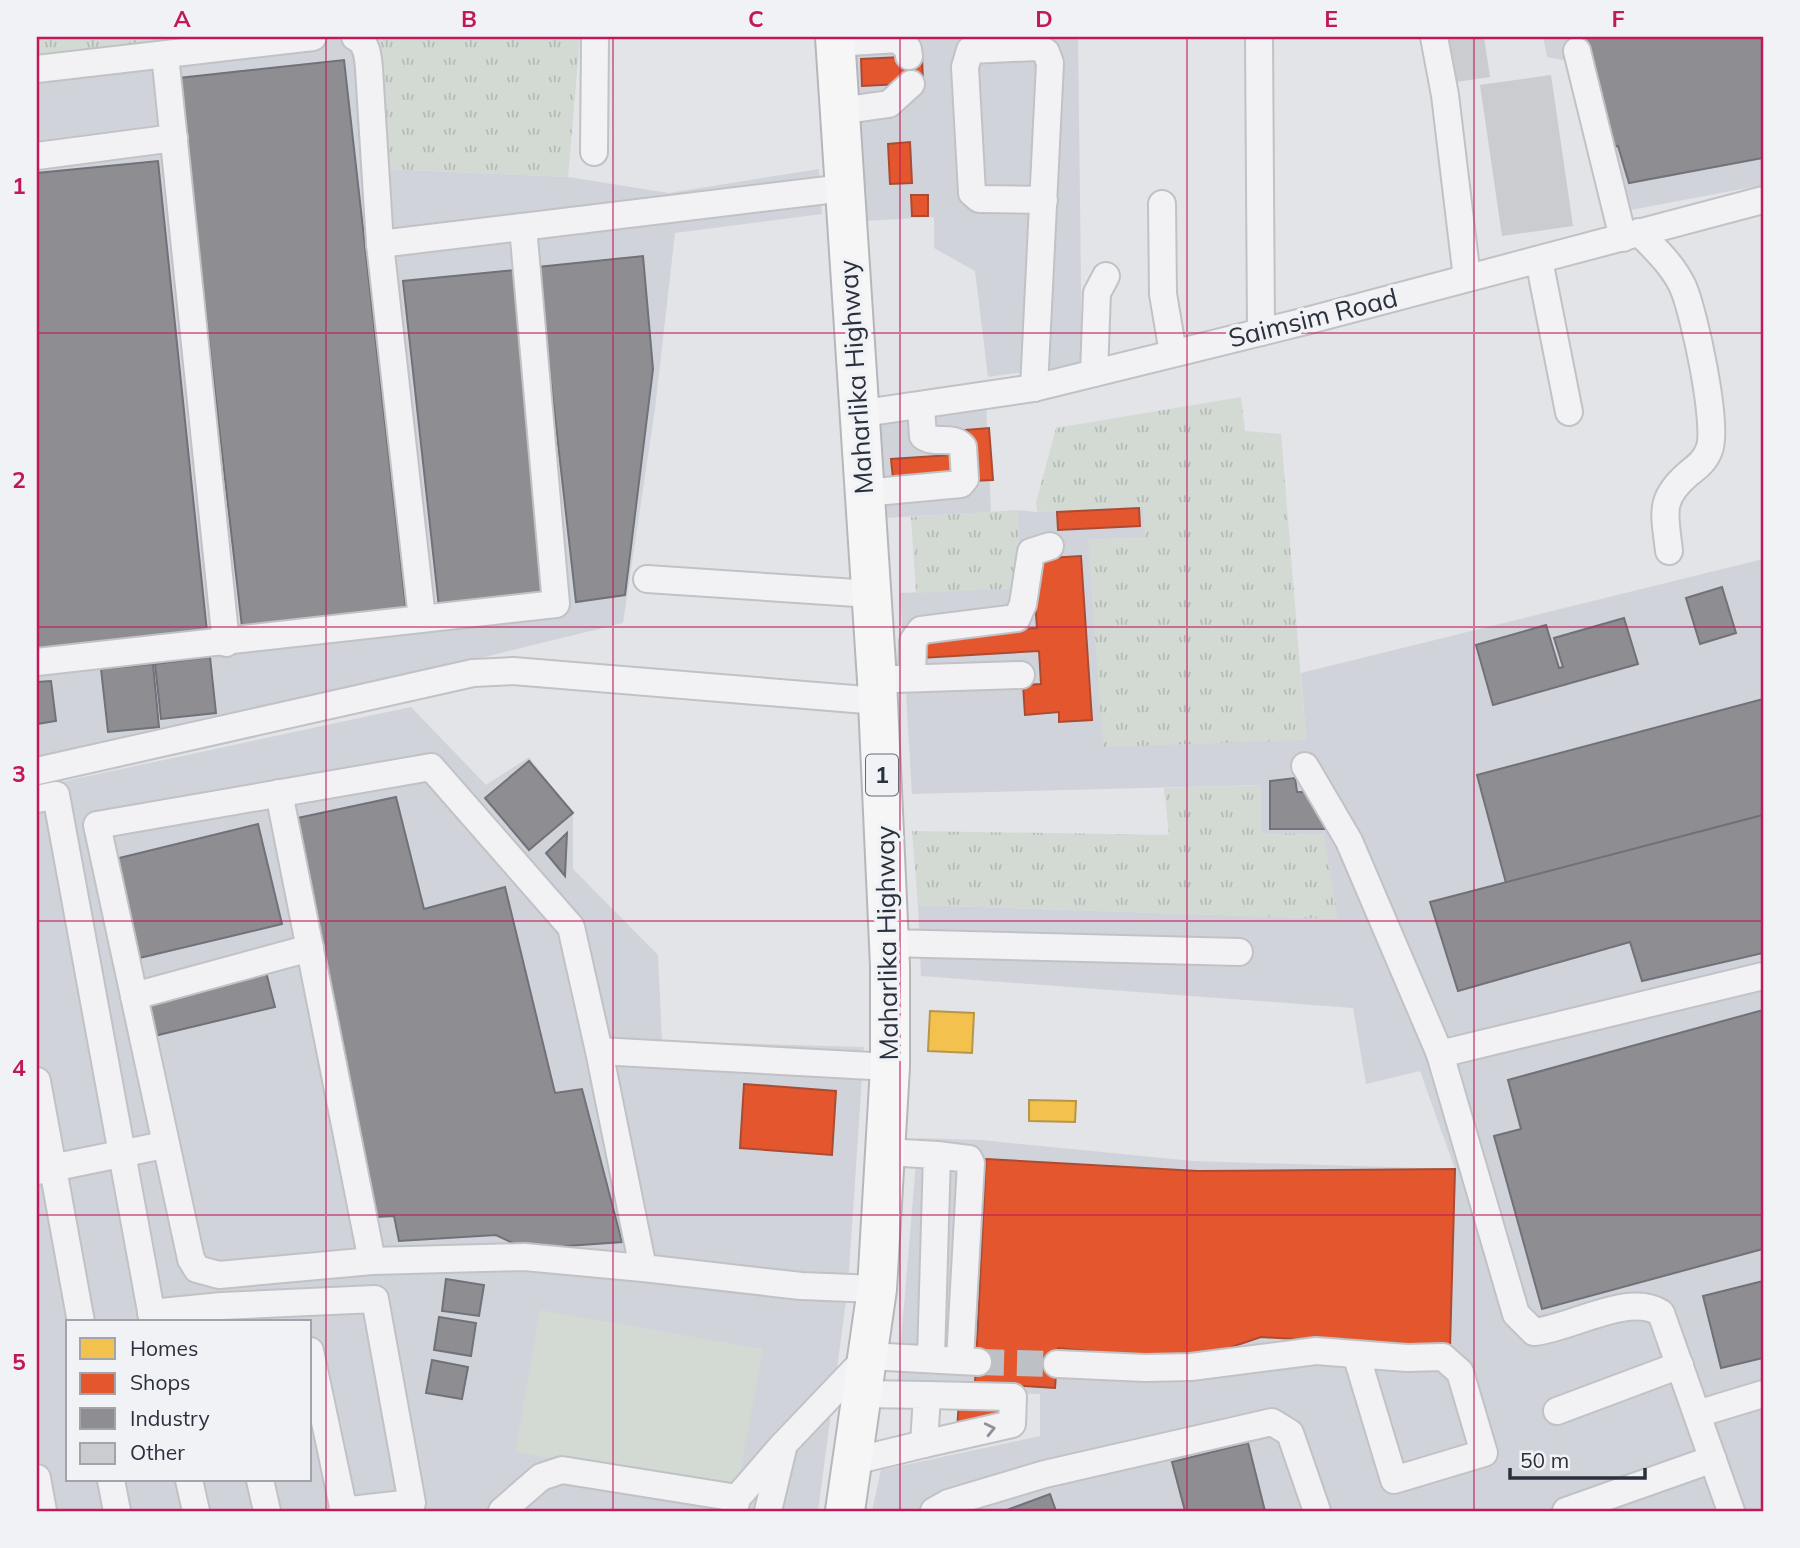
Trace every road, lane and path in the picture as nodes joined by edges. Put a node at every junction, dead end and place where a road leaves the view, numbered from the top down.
1 (313, 37) edge
2 (355, 37) edge
3 (595, 37) edge
4 (1259, 37) edge
5 (1434, 37) edge
6 (835, 40) edge
7 (1577, 51) dead end
8 (165, 55) junction
9 (909, 56) dead end
10 (37, 69) edge
11 (911, 84) dead end
12 (839, 111) junction
13 (174, 138) junction
14 (594, 152) dead end
15 (37, 156) edge
16 (844, 188) junction
17 (1044, 200) junction
18 (1763, 200) edge
19 (1162, 204) dead end
20 (1249, 225) dead end
21 (523, 227) junction
22 (1631, 235) junction
23 (380, 244) junction
24 (1539, 260) junction
25 (1106, 276) dead end
26 (1467, 278) junction
27 (1256, 333) junction
28 (1173, 353) junction
29 (1094, 373) junction
30 (1034, 388) junction
31 (921, 407) junction
32 (1569, 412) dead end
33 (857, 414) junction
34 (863, 493) junction
35 (1050, 546) dead end
36 (1669, 551) dead end
37 (647, 579) dead end
38 (870, 594) junction
39 (422, 618) junction
40 (226, 643) junction
41 (37, 662) edge
42 (1021, 675) dead end
43 (889, 686) junction
44 (1305, 766) dead end
45 (37, 771) edge
46 (279, 793) junction
47 (37, 799) edge
48 (889, 943) junction
49 (310, 948) junction
50 (1239, 952) dead end
51 (1763, 976) edge
52 (134, 996) junction
53 (599, 1051) junction
54 (1440, 1054) junction
55 (890, 1067) junction
56 (37, 1082) edge
57 (164, 1145) junction
58 (886, 1152) junction
59 (123, 1154) junction
60 (937, 1155) junction
61 (45, 1170) edge
62 (372, 1261) junction
63 (643, 1268) junction
64 (295, 1270) junction
65 (877, 1289) junction
66 (301, 1312) edge
67 (223, 1314) edge
68 (152, 1318) edge
69 (81, 1320) edge
70 (1356, 1354) junction
71 (868, 1356) junction
72 (931, 1358) junction
73 (312, 1361) edge
74 (1057, 1364) tunnel mouth
75 (1680, 1365) junction
76 (863, 1394) junction
77 (1763, 1394) edge
78 (927, 1395) junction
79 (1556, 1411) dead end
80 (1697, 1414) junction
81 (784, 1444) junction
82 (924, 1444) junction
83 (1713, 1460) junction
84 (854, 1461) junction
85 (37, 1478) edge
86 (111, 1482) edge
87 (189, 1482) edge
88 (260, 1482) edge
89 (735, 1505) edge
90 (43, 1511) edge
91 (117, 1511) edge
92 (196, 1511) edge
93 (267, 1511) edge
94 (343, 1511) edge
95 (502, 1511) edge
96 (768, 1511) edge
97 (845, 1511) edge
98 (934, 1511) edge
99 (1317, 1511) edge
100 (1566, 1511) edge
101 (1731, 1511) edge

1 - 8 street
2 - 23 street
3 - 14 street
4 - 27 street
5 - 26 street
6 - 9 street
6 - 12 highway, Maharlika Highway / 1
7 - 22 street
8 - 10 street
8 - 13 street
11 - 12 street
12 - 16 highway, Maharlika Highway / 1
13 - 15 street
13 - 40 street
16 - 21 street
16 - 33 highway, Maharlika Highway / 1
17 - 17 street
17 - 30 street
18 - 22 street, Saimsim Road
19 - 28 street
20 - 27 street
21 - 23 street
21 - 39 street
22 - 24 street, Saimsim Road
22 - 36 street
23 - 39 street
24 - 26 street, Saimsim Road
24 - 32 street
25 - 29 street
26 - 27 street, Saimsim Road
27 - 28 street, Saimsim Road
28 - 29 street, Saimsim Road
29 - 30 street, Saimsim Road
30 - 31 street, Saimsim Road
31 - 33 street, Saimsim Road
31 - 34 street
33 - 34 highway, Maharlika Highway / 1
34 - 38 highway, Maharlika Highway / 1
35 - 43 street
37 - 38 street
38 - 43 highway, Maharlika Highway / 1
39 - 40 street
40 - 41 street
42 - 43 street
43 - 45 street
43 - 48 highway, Maharlika Highway / 1
44 - 54 street
46 - 49 street
46 - 52 street
46 - 53 street
47 - 59 street
48 - 50 street
48 - 55 highway, Maharlika Highway / 1
49 - 52 street
49 - 62 street
51 - 54 street
52 - 57 street
53 - 55 street
53 - 63 street
54 - 75 street
55 - 58 highway, Maharlika Highway / 1
56 - 61 street
57 - 59 street
57 - 64 street
58 - 60 street
58 - 65 highway, Maharlika Highway / 1
59 - 61 street
59 - 68 street
60 - 72 street
60 - 72 street
61 - 69 street
62 - 63 street
62 - 64 street
63 - 65 street
64 - 66 street
65 - 71 highway, Maharlika Highway / 1
66 - 67 street
66 - 94 street
67 - 68 street
70 - 70 street
70 - 74 street
71 - 72 street
71 - 76 highway, Maharlika Highway / 1
71 - 81 street
73 - 94 street
75 - 79 street
75 - 80 street
76 - 78 street
76 - 84 highway, Maharlika Highway / 1
77 - 80 street
78 - 82 street
82 -> 78 street
80 - 83 street
81 - 89 street
81 - 96 street
82 - 84 street
83 - 100 street
83 - 101 street
84 - 97 highway, Maharlika Highway / 1
85 - 90 street
86 - 91 street
87 - 92 street
88 - 93 street
89 - 95 street
98 - 99 street

